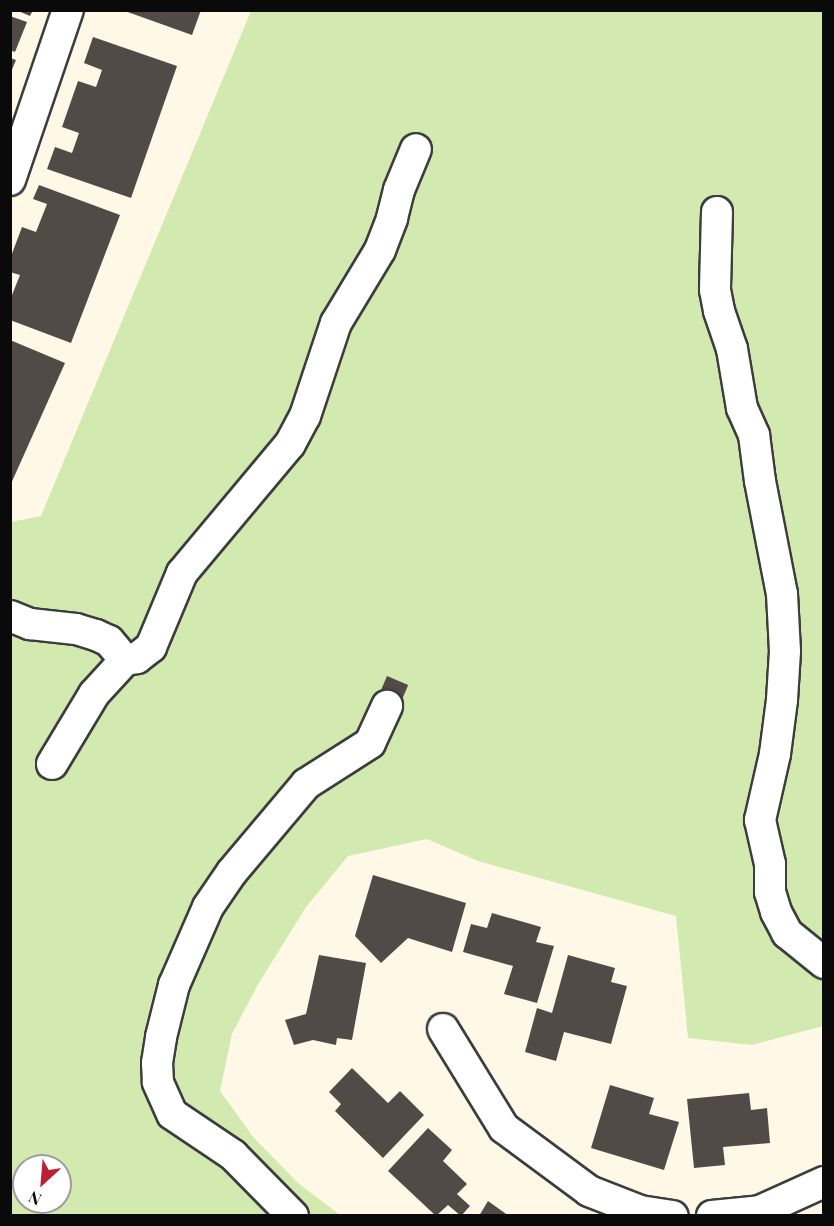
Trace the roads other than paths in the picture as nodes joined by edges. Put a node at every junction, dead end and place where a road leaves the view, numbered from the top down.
1 (68, 10) edge
2 (416, 149) dead end
3 (10, 180) edge
4 (717, 212) dead end
5 (10, 616) edge
6 (125, 660) junction
7 (387, 706) dead end
8 (52, 764) dead end
9 (824, 963) edge
10 (444, 1029) dead end
11 (824, 1182) edge
12 (293, 1215) edge
13 (673, 1215) edge
14 (712, 1215) edge

1 - 3 street
2 - 6 street
4 - 9 street
5 - 6 street
6 - 8 street
7 - 12 street
10 - 13 street
11 - 14 street

